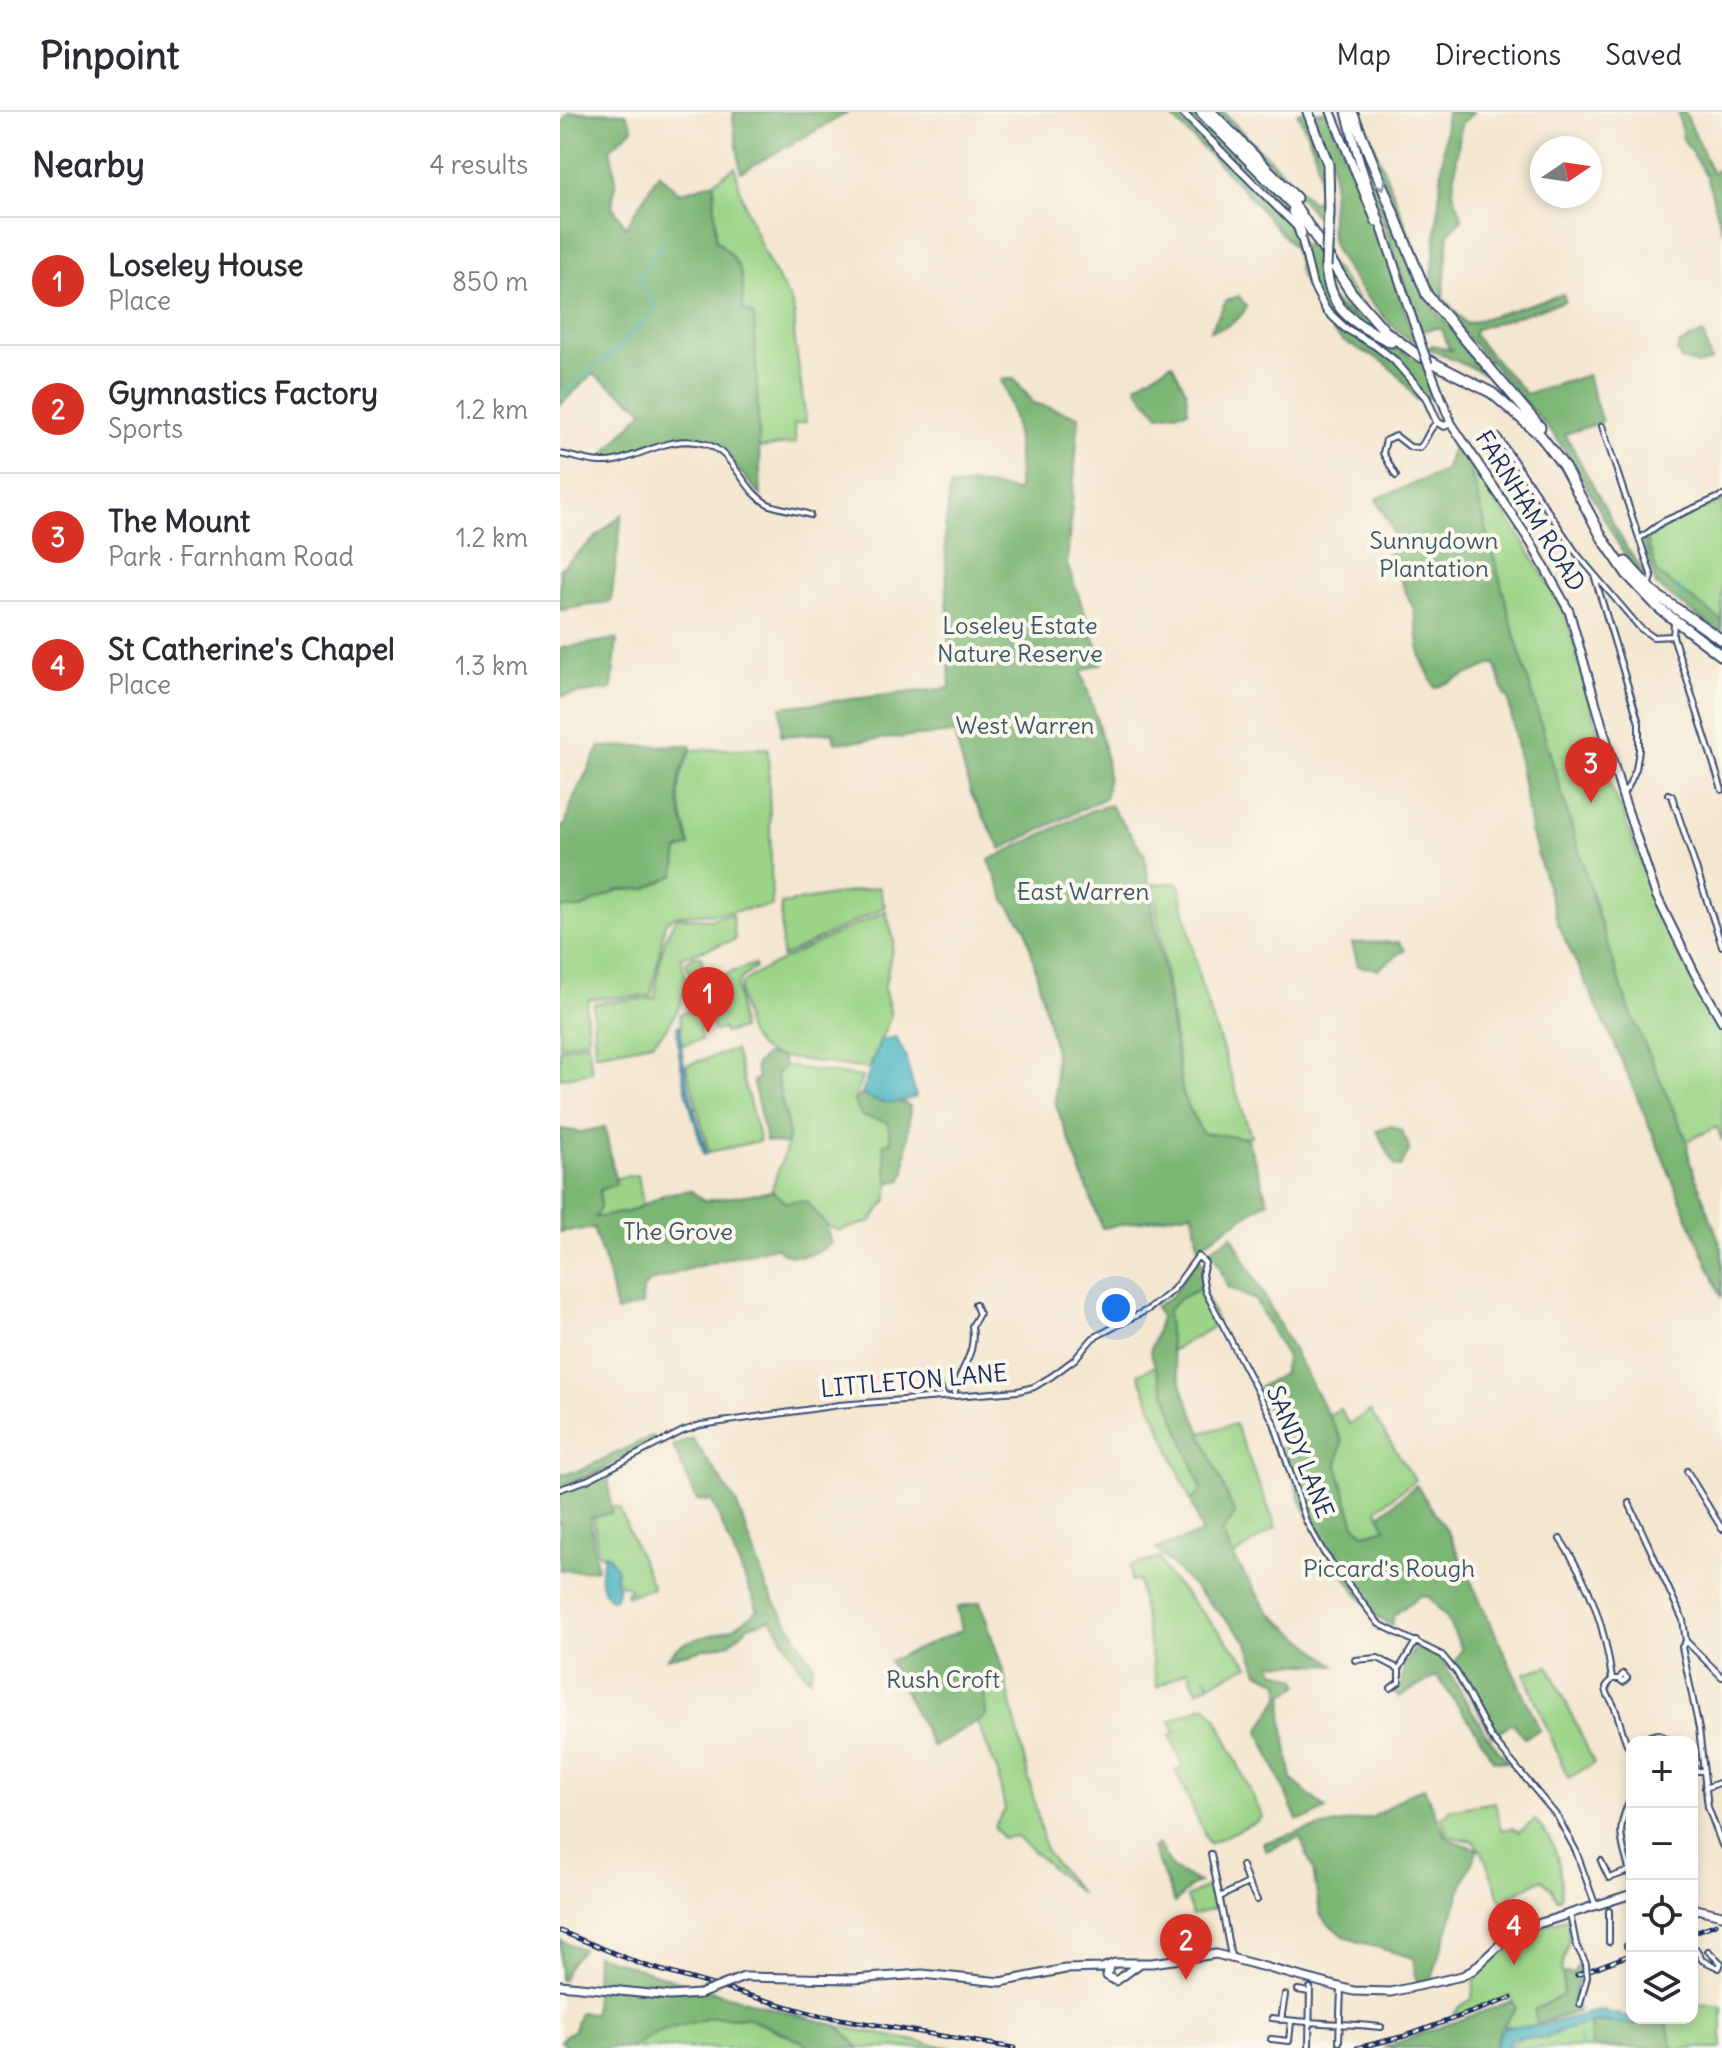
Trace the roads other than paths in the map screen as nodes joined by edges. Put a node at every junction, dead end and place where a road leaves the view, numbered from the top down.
1 (1182, 112) edge
2 (1201, 112) edge
3 (1211, 112) edge
4 (1308, 112) edge
5 (1331, 112) edge
6 (1349, 112) edge
7 (1261, 171) junction
8 (1301, 234) junction
9 (1388, 245) junction
10 (1416, 354) junction
11 (1437, 422) junction
12 (1451, 423) junction
13 (1602, 426) dead end
14 (1540, 427) junction
15 (1498, 437) dead end
16 (560, 454) edge
17 (1396, 476) dead end
18 (1722, 496) edge
19 (810, 515) dead end
20 (1639, 539) junction
21 (1594, 576) junction
22 (1606, 589) junction
23 (1645, 590) junction
24 (1599, 592) junction
25 (1675, 621) junction
26 (1673, 636) junction
27 (1722, 640) edge
28 (1722, 656) edge
29 (1722, 790) edge
30 (1622, 794) junction
31 (1668, 794) dead end
32 (1722, 946) edge
33 (1722, 1021) edge
34 (1198, 1256) joint
35 (975, 1304) dead end
36 (936, 1378) dead end
37 (944, 1396) junction
38 (954, 1396) junction
39 (1687, 1471) dead end
40 (560, 1489) edge
41 (1629, 1503) dead end
42 (1722, 1529) edge
43 (1560, 1539) dead end
44 (1416, 1641) junction
45 (1686, 1641) junction
46 (1355, 1660) dead end
47 (1399, 1669) junction
48 (1722, 1677) edge
49 (1612, 1679) junction
50 (1619, 1679) dead end
51 (1391, 1688) dead end
52 (1626, 1742) edge
53 (1698, 1771) edge
54 (1703, 1771) junction
55 (1722, 1782) edge
56 (1705, 1788) junction
57 (1626, 1808) edge
58 (1722, 1845) edge
59 (1211, 1854) dead end
60 (1626, 1858) edge
61 (1601, 1861) dead end
62 (1242, 1866) dead end
63 (1626, 1872) edge
64 (1248, 1883) junction
65 (1220, 1897) junction
66 (1626, 1897) edge
67 (1257, 1900) dead end
68 (1596, 1906) junction
69 (1608, 1907) junction
70 (1698, 1909) edge
71 (1570, 1914) junction
72 (1722, 1915) edge
73 (1609, 1942) dead end
74 (1708, 1951) dead end
75 (1698, 1952) edge
76 (1231, 1956) junction
77 (1119, 1963) junction
78 (1141, 1964) junction
79 (1109, 1966) junction
80 (1088, 1968) junction
81 (1124, 1975) junction
82 (1107, 1976) junction
83 (560, 1984) edge
84 (1341, 1988) junction
85 (1298, 1990) dead end
86 (1285, 1995) dead end
87 (1580, 2004) dead end
88 (1272, 2018) dead end
89 (1281, 2020) junction
90 (1291, 2022) junction
91 (1338, 2022) junction
92 (1308, 2024) junction
93 (1381, 2027) dead end
94 (1271, 2039) dead end
95 (1289, 2041) junction
96 (1296, 2041) dead end
97 (1339, 2042) dead end
98 (1309, 2047) edge

1 - 8 street
2 - 7 highway
3 - 14 highway
4 - 10 highway, bridge
5 - 9 main road, FARNHAM ROAD
6 - 9 main road, FARNHAM ROAD
6 -> 14 highway
7 - 8 highway
7 - 10 highway
8 - 11 street
9 - 12 main road, FARNHAM ROAD, bridge
10 - 23 highway
11 - 12 street
11 - 17 street
12 - 30 main road, FARNHAM ROAD
13 - 20 street
14 - 23 highway
15 - 21 street
16 - 19 street
18 - 20 street
20 - 23 street
21 - 22 street
21 - 24 street
22 - 24 street
22 - 26 street
23 - 25 highway
23 - 27 highway
24 - 30 street
25 - 26 street
25 - 28 highway
26 - 29 street
30 - 33 main road, FARNHAM ROAD
31 - 32 street
34 - 38 street, LITTLETON LANE
34 - 44 street, SANDY LANE
35 - 38 street
36 - 37 street
37 - 38 street, LITTLETON LANE
37 - 40 street, LITTLETON LANE
39 - 42 street
41 - 45 street
43 - 49 street
44 - 47 street
44 - 68 street, SANDY LANE
45 - 48 street
45 - 54 street
46 - 47 street
47 - 51 street
49 - 50 street
49 - 52 street
53 - 54 street
54 - 56 street
55 - 56 street
56 - 58 street
57 - 60 street
59 - 65 street
61 - 63 street
62 - 64 street
64 - 65 street
64 - 67 street
65 - 76 street
66 - 69 main road
68 - 69 main road
68 - 71 main road
69 - 73 street
70 - 72 main road
71 - 84 main road
71 - 87 street, bridge
74 - 75 street
76 - 78 main road
76 - 84 main road
77 - 78 main road
77 - 79 main road
77 - 81 main road
78 - 81 main road
79 - 80 main road
79 - 82 main road
80 - 82 main road
80 - 83 main road, bridge
81 - 82 main road
84 - 91 street
85 - 92 street
86 - 89 street
88 - 89 street
89 - 90 street
90 - 92 street
90 - 95 street
91 - 92 street
91 - 93 street
91 - 97 street
92 - 98 street
94 - 95 street
95 - 96 street

